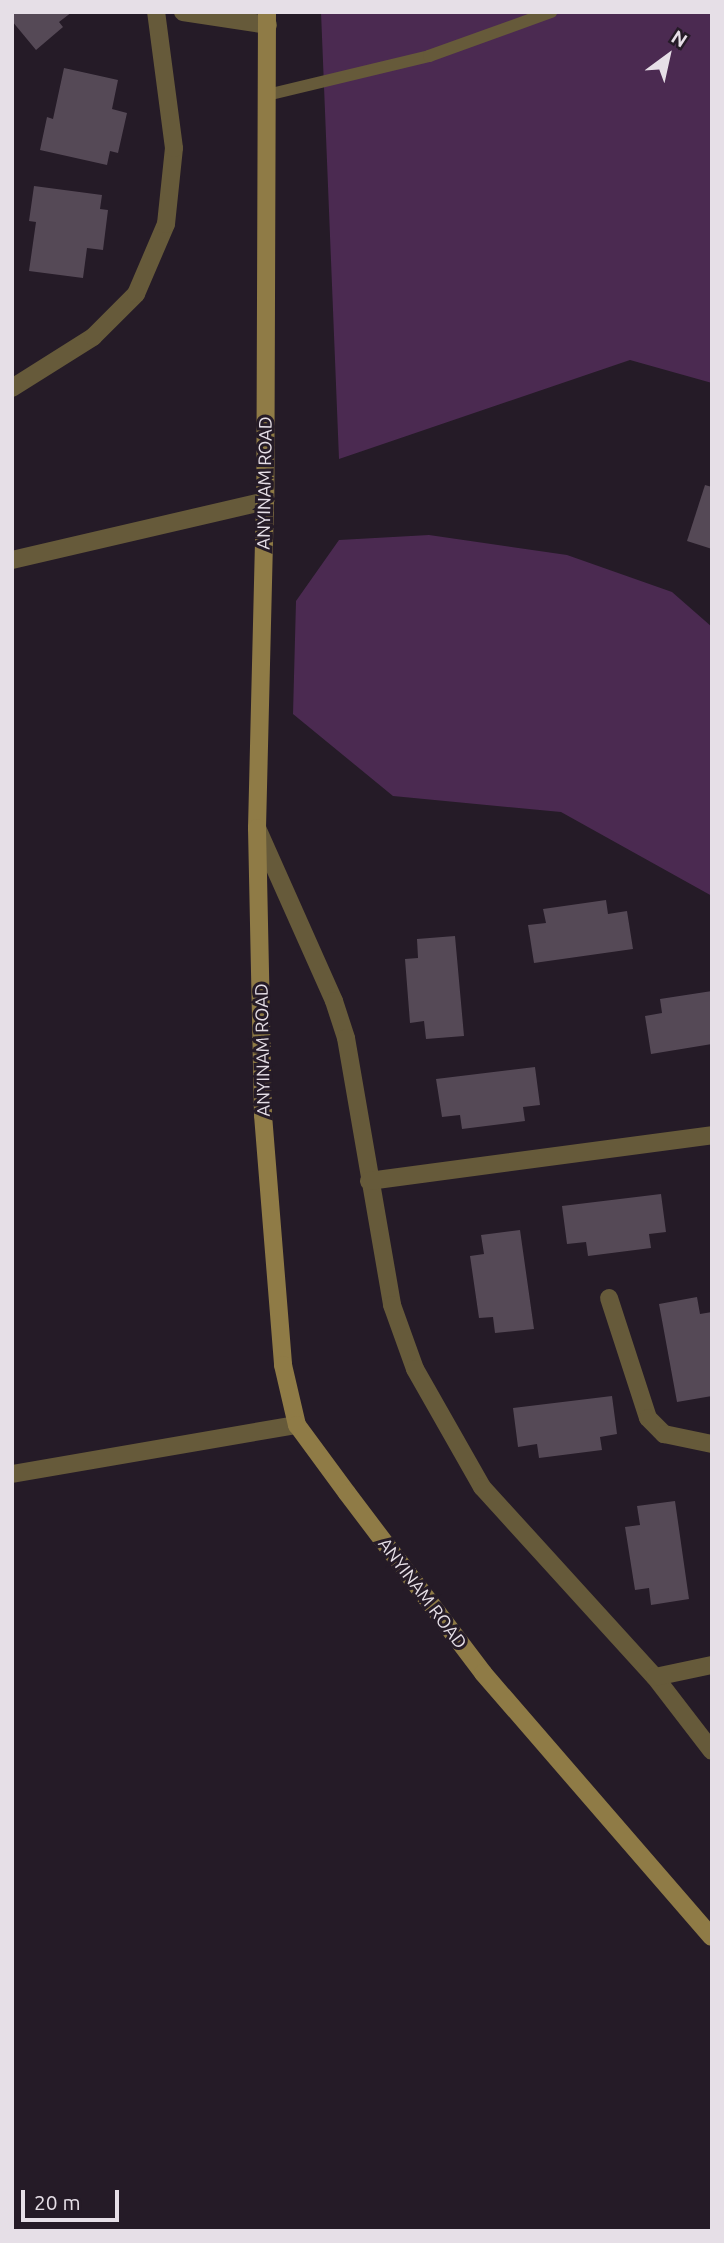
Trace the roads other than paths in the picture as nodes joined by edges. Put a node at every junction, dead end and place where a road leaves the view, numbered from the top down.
1 (156, 12) edge
2 (183, 12) edge
3 (551, 12) edge
4 (268, 18) edge
5 (267, 95) junction
6 (12, 388) edge
7 (265, 501) junction
8 (12, 560) edge
9 (257, 828) junction
10 (712, 1135) edge
11 (369, 1181) junction
12 (609, 1298) dead end
13 (297, 1425) junction
14 (712, 1444) edge
15 (12, 1474) edge
16 (712, 1665) edge
17 (655, 1677) junction
18 (712, 1751) edge
19 (712, 1937) edge

1 - 6 street
2 - 4 street
3 - 5 lane
4 - 5 street, ANYINAM ROAD
5 - 7 street, ANYINAM ROAD
7 - 8 street
7 - 9 street, ANYINAM ROAD
9 - 11 street
9 - 13 street, ANYINAM ROAD
10 - 11 street
11 - 17 street
12 - 14 street
13 - 15 street
13 - 19 street, ANYINAM ROAD
16 - 17 street
17 - 18 street

